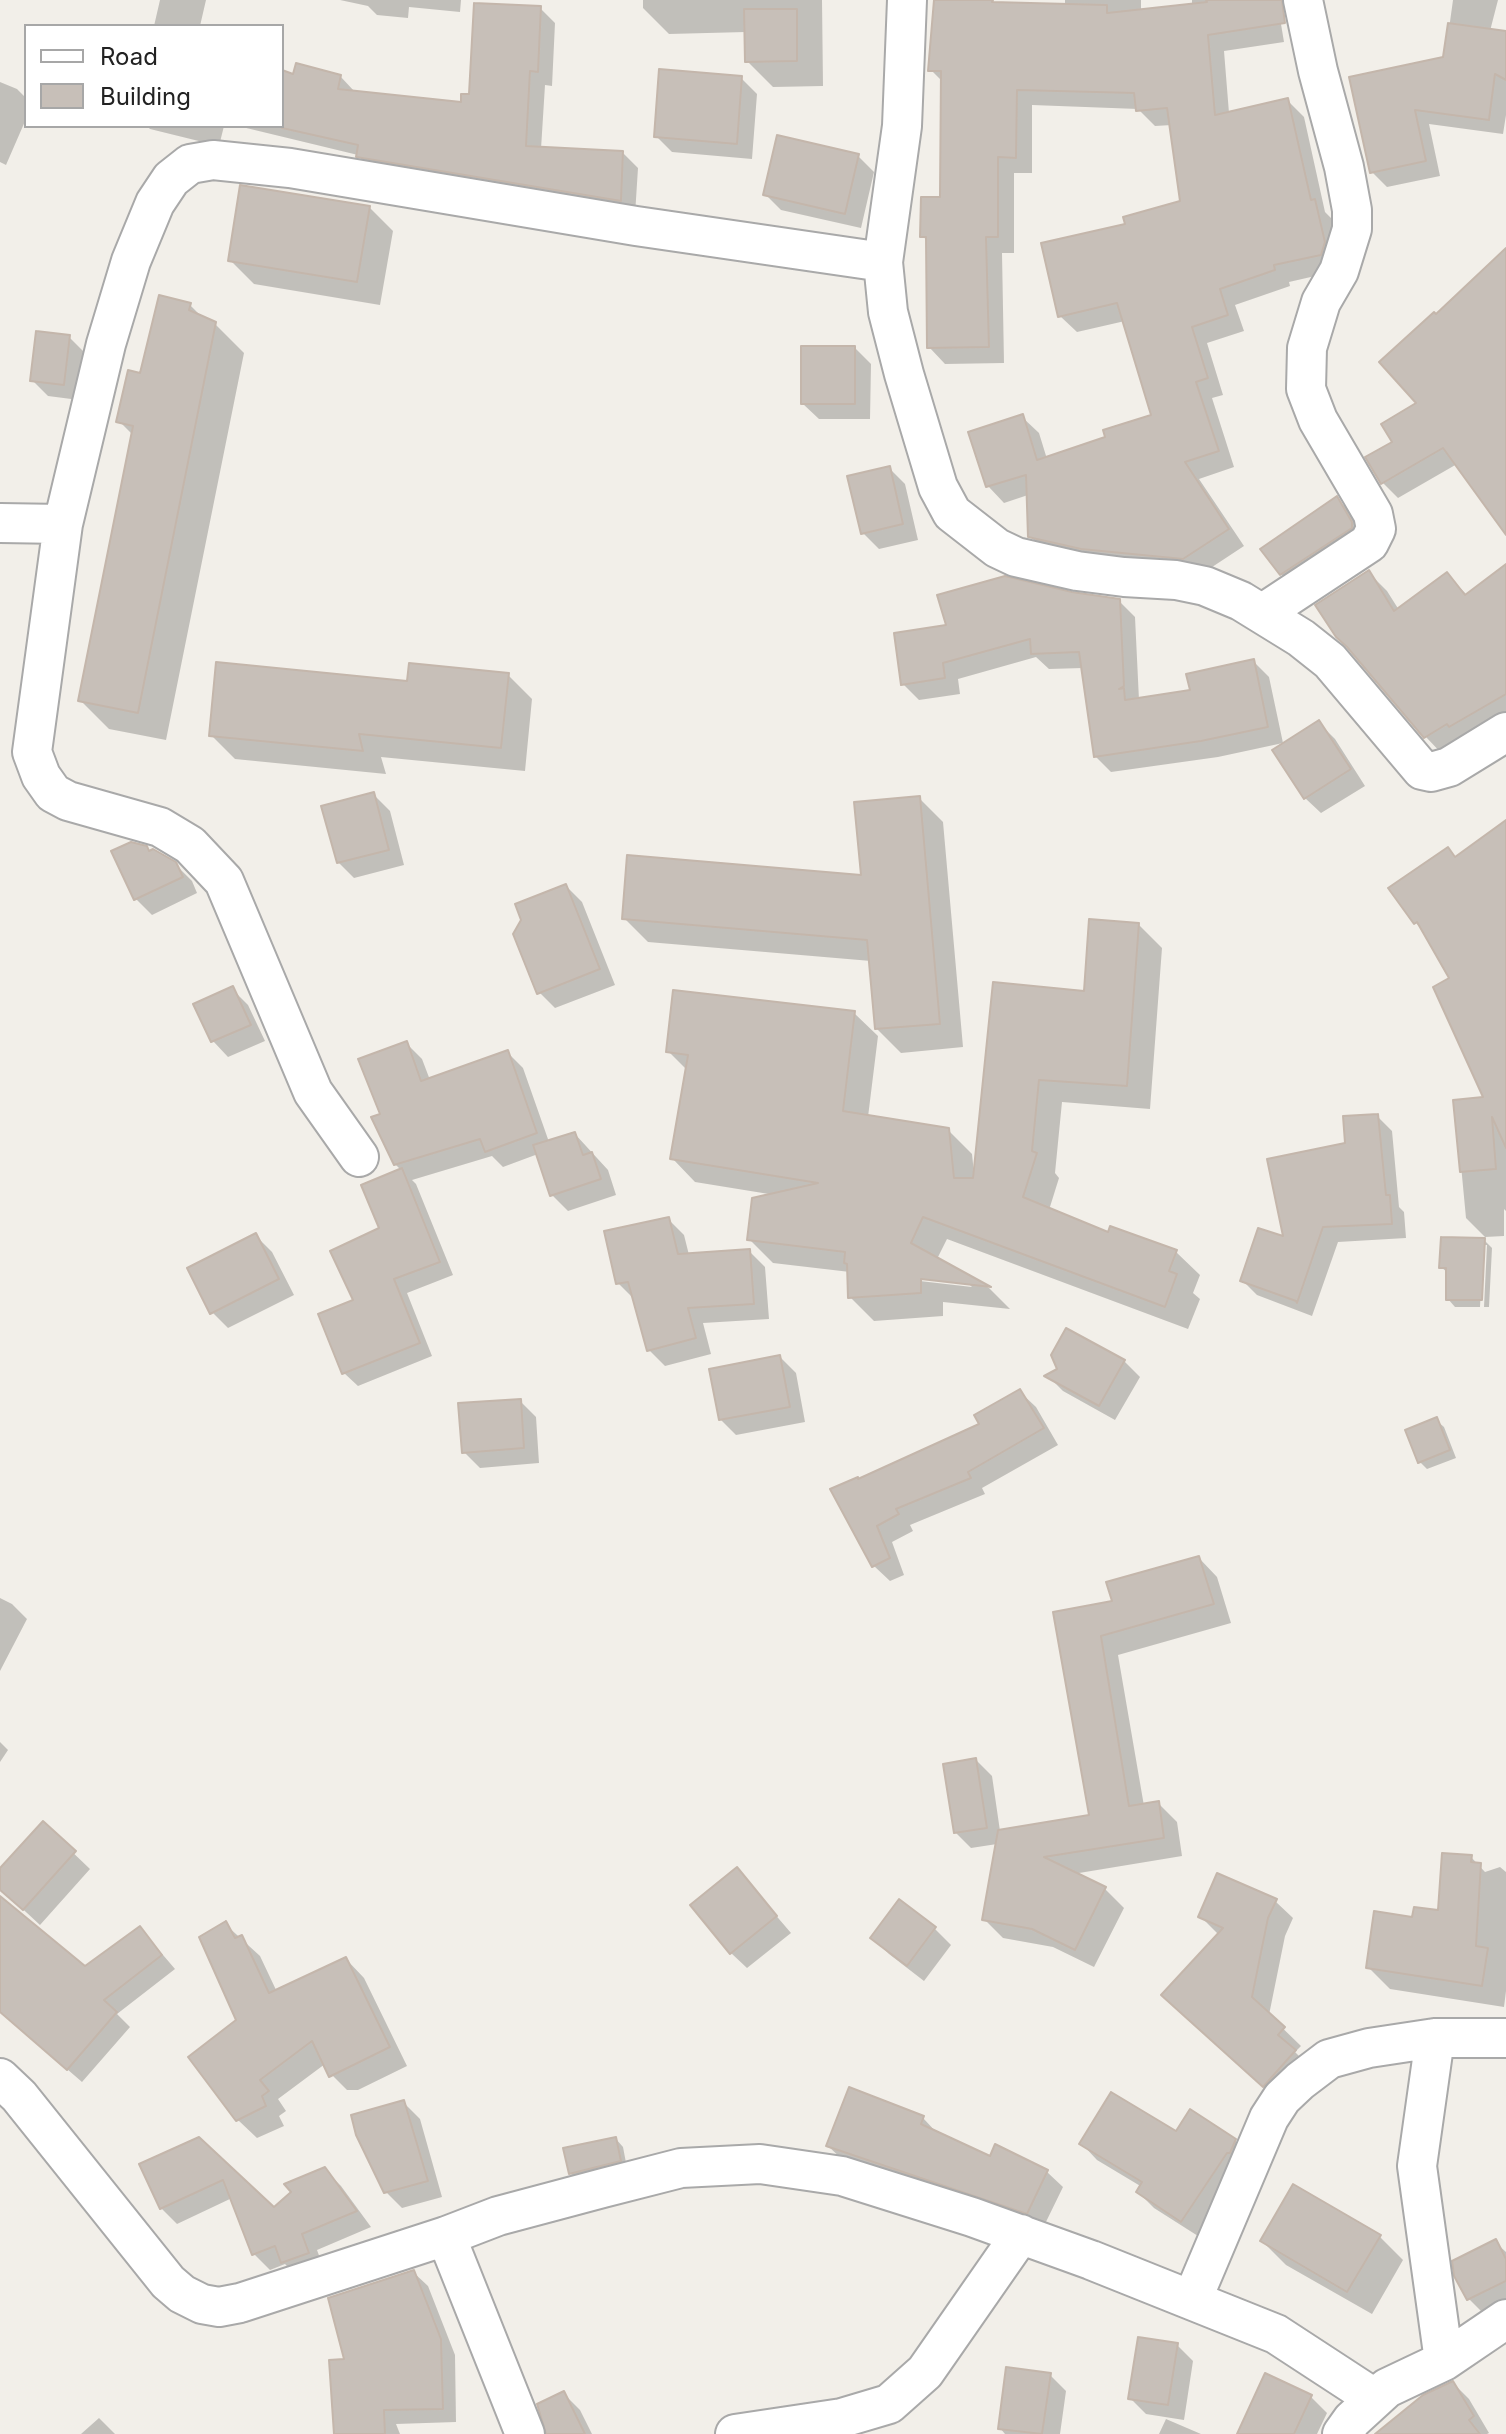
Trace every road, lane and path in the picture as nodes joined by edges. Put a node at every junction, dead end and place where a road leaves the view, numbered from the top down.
1 (907, 0) edge
2 (1303, 0) edge
3 (883, 262) junction
4 (0, 523) edge
5 (63, 524) junction
6 (1263, 613) junction
7 (1506, 732) edge
8 (359, 1157) dead end
9 (1435, 2038) junction
10 (1506, 2038) edge
11 (0, 2078) edge
12 (1021, 2234) junction
13 (446, 2236) junction
14 (1192, 2300) junction
15 (1506, 2319) edge
16 (1444, 2361) junction
17 (1374, 2398) junction
18 (525, 2434) edge
19 (735, 2434) edge
20 (1342, 2434) edge

1 - 3 street
2 - 6 street
3 - 5 street
3 - 6 street
4 - 5 street
5 - 8 street
6 - 7 street
9 - 10 street
9 - 14 street
9 - 16 street
11 - 13 street
12 - 13 street
12 - 14 street
12 - 19 street
13 - 18 street
14 - 17 street
15 - 16 street
16 - 17 street
17 - 20 street

